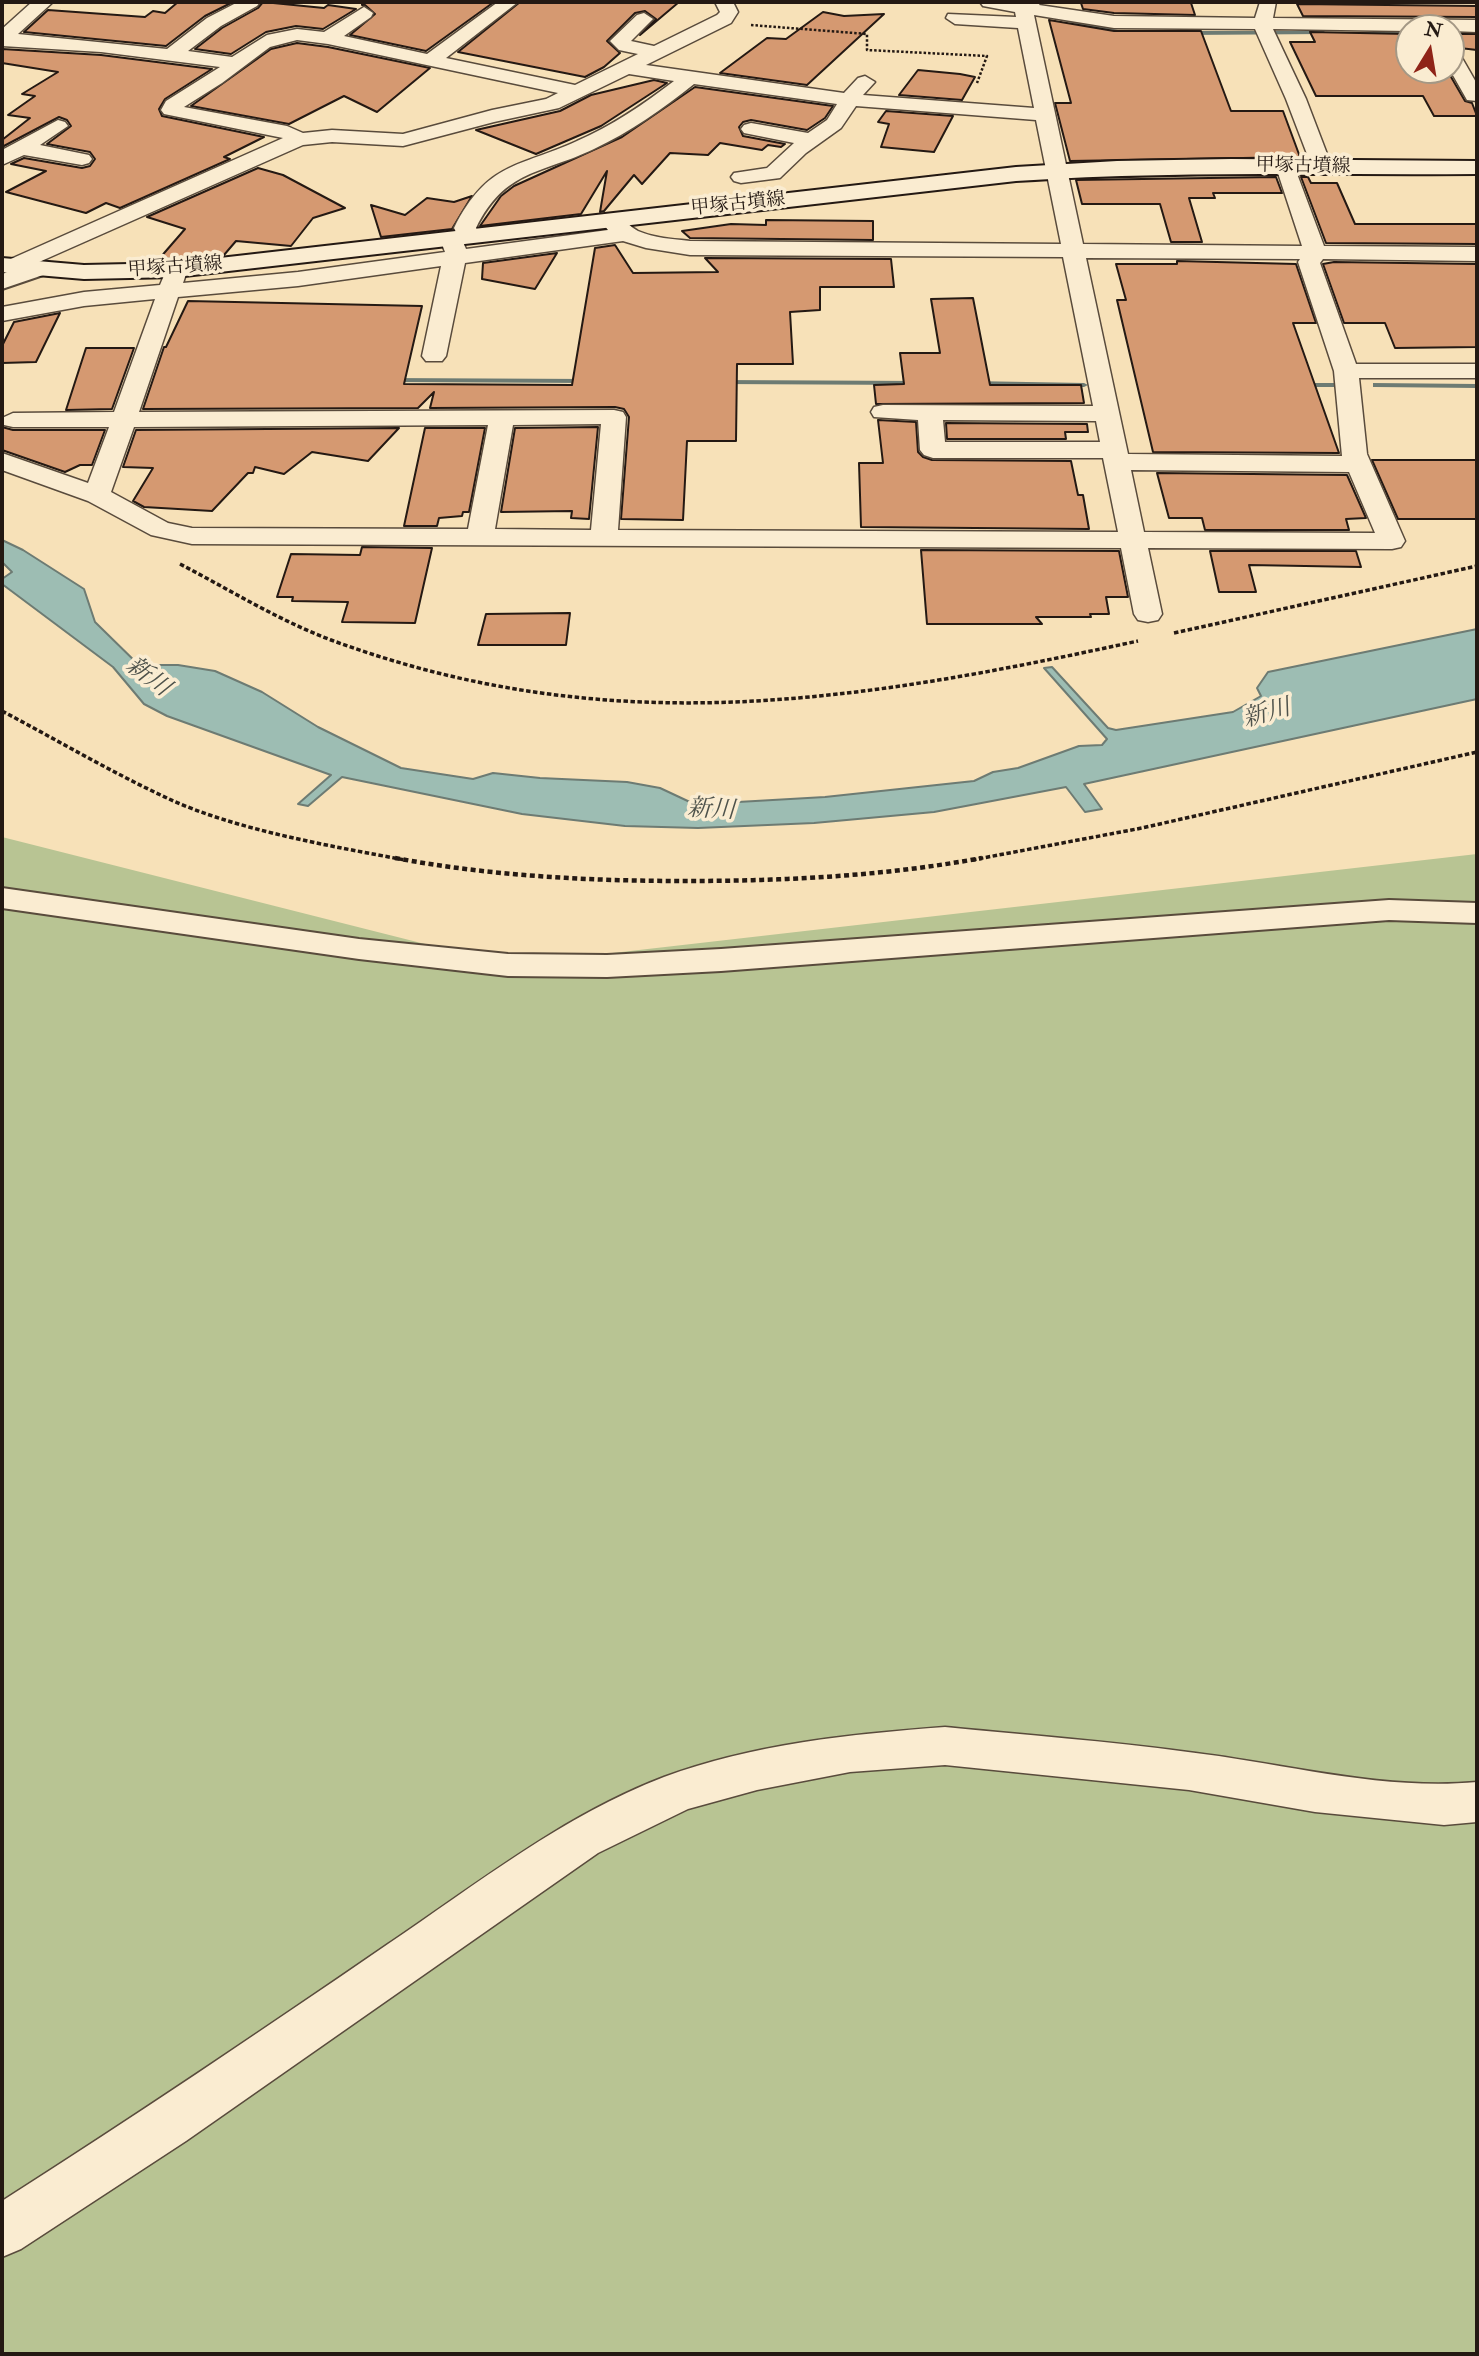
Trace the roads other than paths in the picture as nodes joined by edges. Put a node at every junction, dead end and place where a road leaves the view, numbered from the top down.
1 (44, 2) edge
2 (251, 2) edge
3 (509, 2) edge
4 (724, 2) edge
5 (989, 2) edge
6 (1268, 2) edge
7 (1027, 11) edge
8 (364, 13) dead end
9 (955, 18) dead end
10 (643, 19) dead end
11 (1262, 25) junction
12 (1395, 27) edge
13 (328, 38) junction
14 (2, 39) edge
15 (137, 51) junction
16 (655, 52) junction
17 (172, 55) junction
18 (431, 60) junction
19 (234, 63) junction
20 (110, 67) dead end
21 (624, 67) junction
22 (563, 71) dead end
23 (690, 78) junction
24 (868, 79) dead end
25 (1465, 80) edge
26 (543, 84) junction
27 (574, 91) junction
28 (1474, 96) dead end
29 (850, 99) junction
30 (1044, 114) junction
31 (58, 126) dead end
32 (856, 127) dead end
33 (751, 129) dead end
34 (299, 139) junction
35 (810, 142) junction
36 (20, 148) junction
37 (749, 155) dead end
38 (2, 159) edge
39 (82, 159) dead end
40 (1286, 167) junction
41 (1322, 167) junction
42 (1477, 168) edge
43 (1056, 171) junction
44 (773, 174) junction
45 (741, 177) dead end
46 (790, 199) junction
47 (617, 227) junction
48 (459, 244) junction
49 (1075, 250) junction
50 (1316, 254) junction
51 (1477, 254) edge
52 (5, 271) edge
53 (173, 281) junction
54 (2, 314) edge
55 (434, 356) dead end
56 (1346, 370) junction
57 (1477, 371) edge
58 (883, 412) dead end
59 (930, 412) junction
60 (1107, 414) junction
61 (125, 418) junction
62 (502, 418) junction
63 (13, 419) dead end
64 (1116, 456) junction
65 (2, 461) edge
66 (1358, 464) junction
67 (97, 495) junction
68 (480, 537) junction
69 (604, 538) junction
70 (1132, 539) junction
71 (1148, 614) dead end
72 (2, 898) edge
73 (1477, 913) edge
74 (1477, 1802) edge
75 (2, 2231) edge

1 - 14 street
2 - 17 street
3 - 18 street
4 - 16 street
5 - 7 street
6 - 11 street
7 - 9 street
7 - 11 street
7 - 30 street
8 - 13 street
10 - 16 street
11 - 12 street
11 - 41 street
13 - 18 street
13 - 19 street
14 - 15 street
15 - 17 street
15 - 20 street
16 - 21 street
17 - 19 street
18 - 26 street
19 - 34 street
21 - 23 street
21 - 27 street
22 - 26 street
23 - 29 street
23 - 48 street
24 - 29 street
25 - 28 street
26 - 27 street
27 - 34 street
29 - 30 street
29 - 35 street
30 - 43 street
31 - 36 street
32 - 35 street
33 - 35 street
34 - 52 street
35 - 44 street
36 - 38 street
36 - 39 street
37 - 44 street
40 - 41 main road, 甲塚古墳線
40 - 43 main road, 甲塚古墳線
40 - 50 street
41 - 42 main road, 甲塚古墳線
43 - 46 main road, 甲塚古墳線
43 - 49 street
44 - 45 street
44 - 46 street
46 - 47 main road, 甲塚古墳線
47 - 48 main road, 甲塚古墳線
47 - 49 street
48 - 53 main road, 甲塚古墳線
48 - 55 street
49 - 50 street
49 - 60 street
50 - 51 street
50 - 56 street
52 - 53 main road, 甲塚古墳線
53 - 54 street
53 - 61 street
56 - 57 street
56 - 66 street
58 - 59 street
59 - 60 street
59 - 64 street
60 - 64 street
61 - 62 street
61 - 63 street
61 - 67 street
62 - 68 street
62 - 69 street
64 - 66 street
64 - 70 street
65 - 67 street
66 - 70 street
67 - 68 street
68 - 69 street
69 - 70 street
70 - 71 street
72 - 73 main road
74 - 75 street

